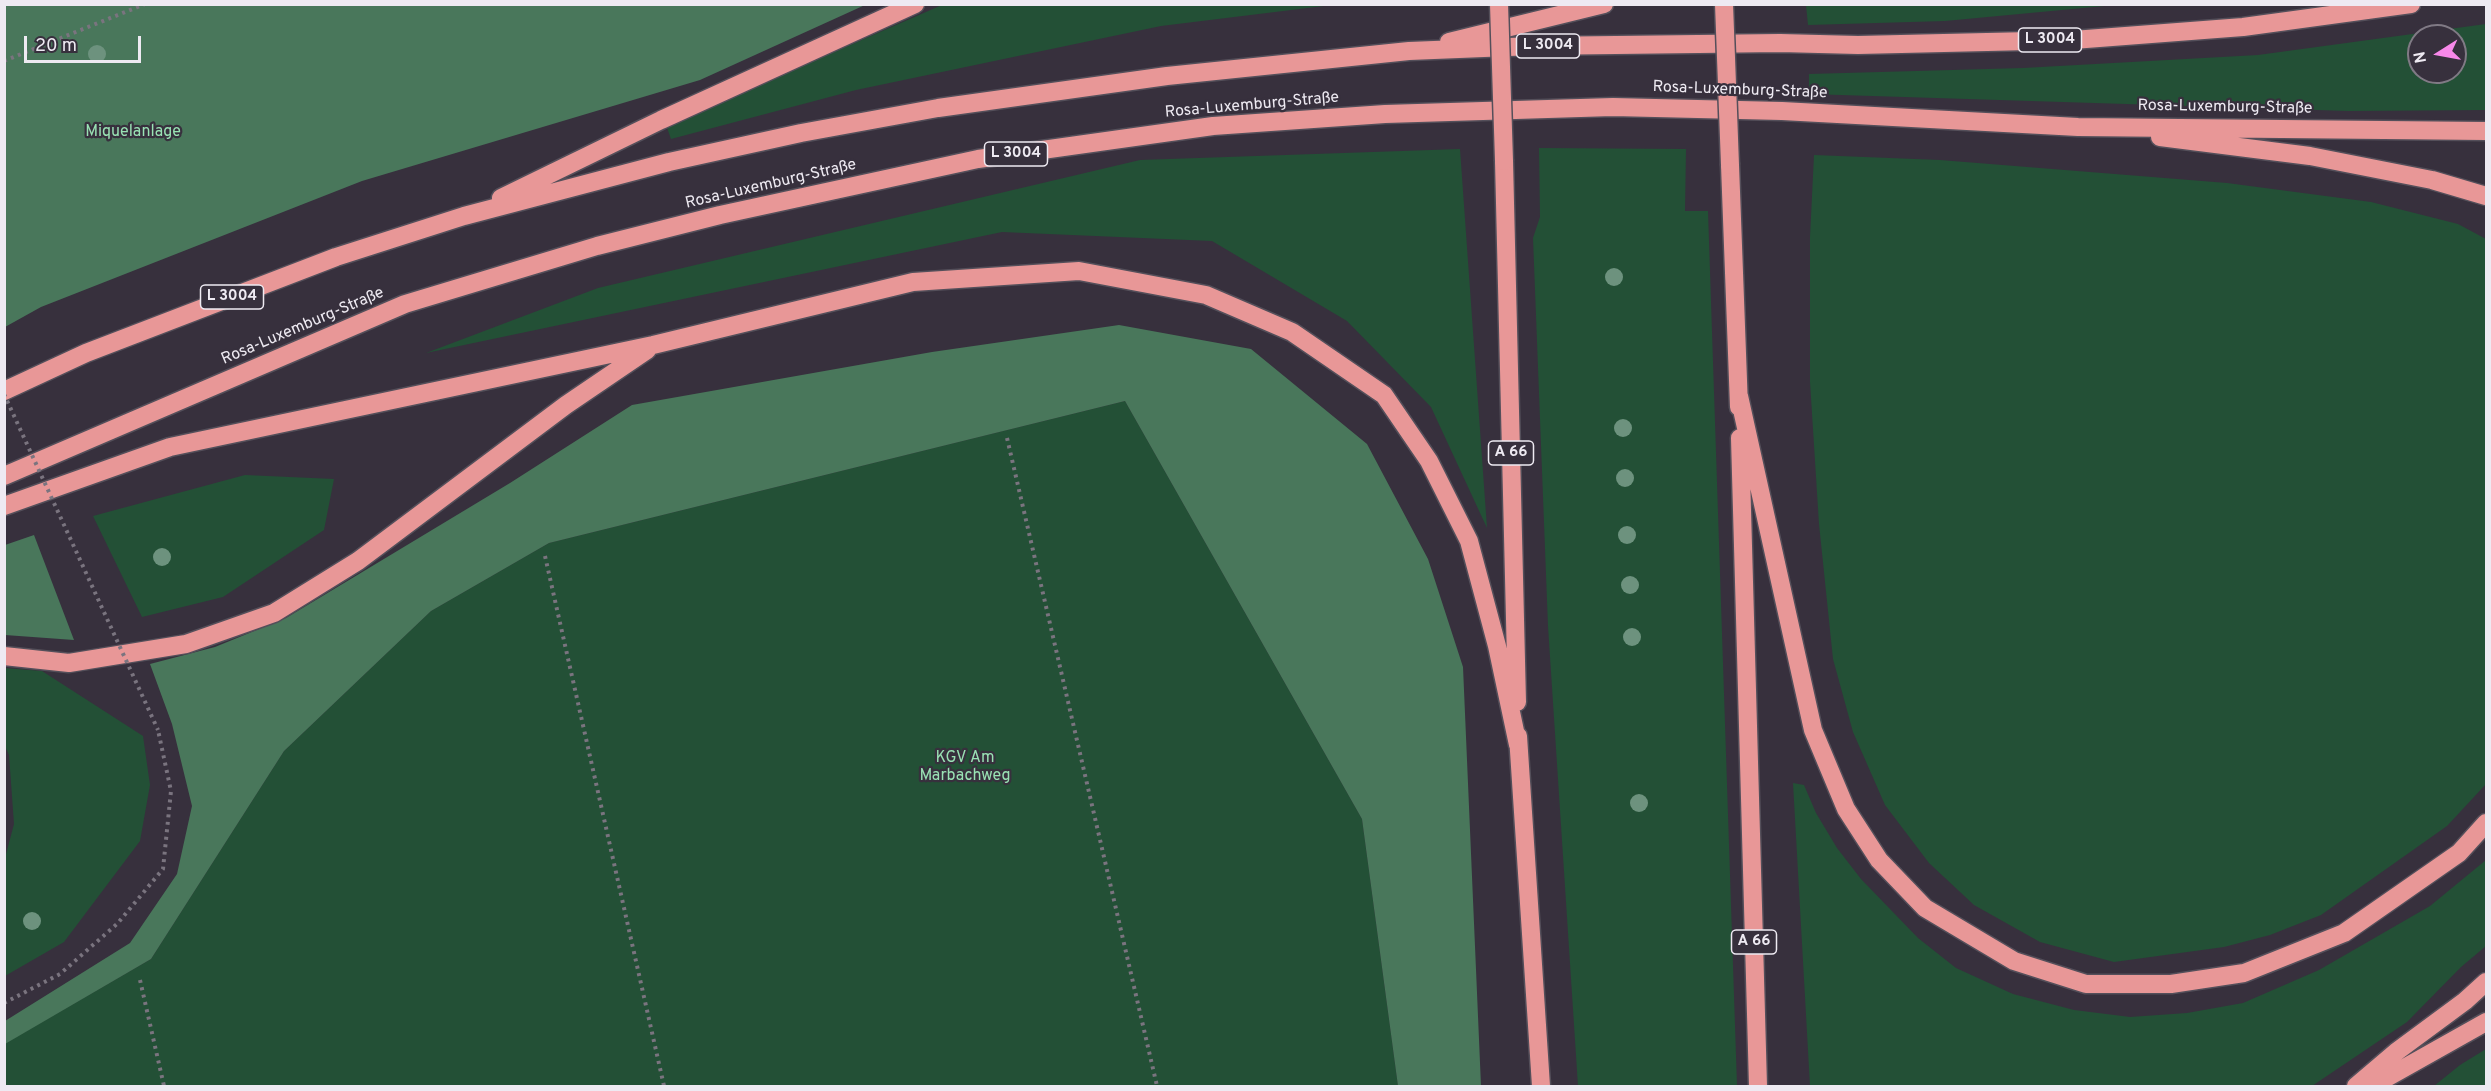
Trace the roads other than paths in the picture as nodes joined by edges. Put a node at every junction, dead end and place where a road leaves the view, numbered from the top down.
1 (915, 4) edge
2 (1499, 4) edge
3 (1604, 4) edge
4 (1724, 4) edge
5 (2411, 4) edge
6 (1410, 51) junction
7 (2078, 127) junction
8 (2487, 131) edge
9 (2487, 196) edge
10 (464, 216) junction
11 (653, 345) junction
12 (4, 392) edge
13 (1739, 396) junction
14 (4, 476) edge
15 (4, 506) edge
16 (4, 656) edge
17 (1518, 745) junction
18 (2487, 823) edge
19 (2487, 982) edge
20 (2487, 1022) edge
21 (1540, 1086) edge
22 (1758, 1086) edge
23 (2356, 1086) edge
24 (2372, 1086) edge

1 - 10 highway
2 - 17 highway, A 66, bridge
3 - 6 highway
4 - 13 highway, A 66, bridge
5 - 6 highway, L 3004
6 - 10 highway, L 3004
7 - 8 highway, Rosa-Luxemburg-Straße / L 3004
7 - 9 highway
7 - 14 highway, Rosa-Luxemburg-Straße / L 3004
10 - 12 highway, L 3004
11 - 15 highway
11 - 16 highway
11 - 17 highway
13 - 18 highway
13 - 22 highway, A 66
17 - 21 highway, A 66
19 - 23 highway
20 - 24 highway

